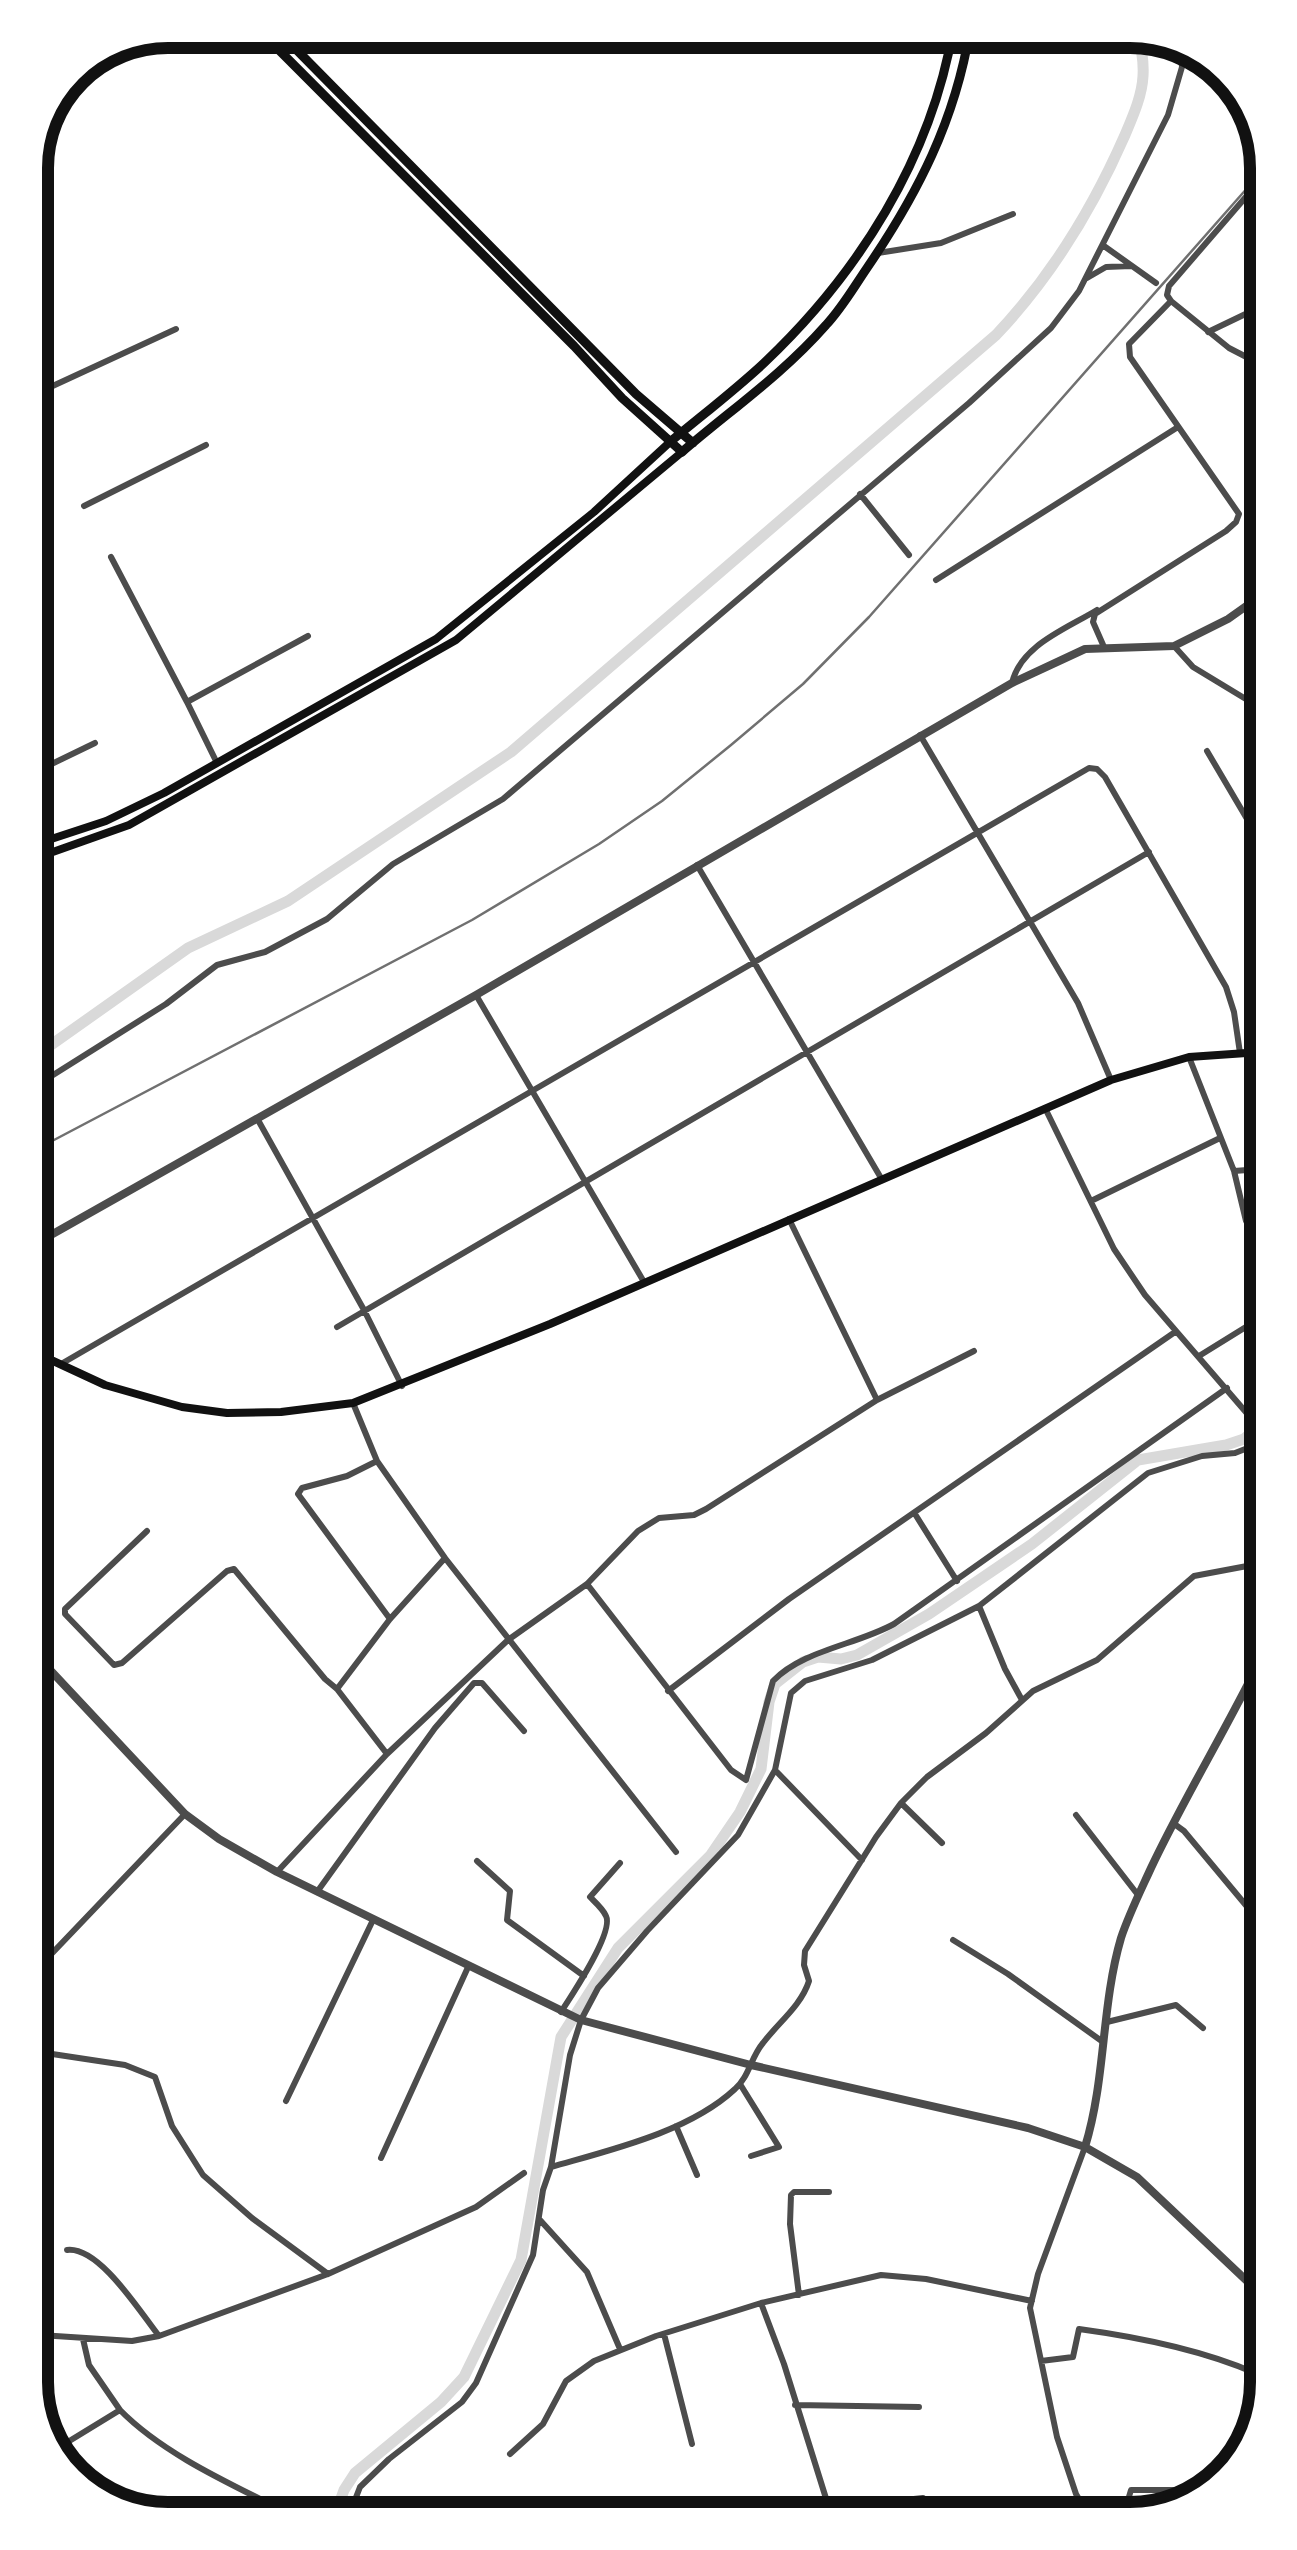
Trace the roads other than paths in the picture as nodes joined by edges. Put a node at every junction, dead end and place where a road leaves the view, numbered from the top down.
1 (276, 47) edge
2 (294, 47) edge
3 (949, 48) edge
4 (966, 48) edge
5 (1182, 60) edge
6 (1250, 192) edge
7 (1013, 214) dead end
8 (1104, 246) junction
9 (877, 253) junction
10 (1132, 266) junction
11 (1086, 279) junction
12 (1156, 283) dead end
13 (1171, 301) junction
14 (1250, 312) edge
15 (176, 329) dead end
16 (1208, 332) junction
17 (1250, 358) edge
18 (48, 388) edge
19 (1178, 427) junction
20 (682, 432) junction
21 (670, 442) junction
22 (693, 443) junction
23 (206, 445) dead end
24 (682, 452) junction
25 (860, 494) junction
26 (84, 506) dead end
27 (909, 555) dead end
28 (111, 557) dead end
29 (514, 580) junction
30 (936, 580) dead end
31 (522, 588) junction
32 (1250, 604) edge
33 (1102, 607) junction
34 (308, 636) dead end
35 (1174, 646) junction
36 (1104, 647) junction
37 (1012, 682) junction
38 (1250, 701) edge
39 (188, 702) junction
40 (920, 734) junction
41 (96, 743) dead end
42 (1207, 751) dead end
43 (218, 764) junction
44 (48, 767) edge
45 (1250, 824) edge
46 (975, 831) junction
47 (48, 840) edge
48 (1149, 852) junction
49 (48, 853) edge
50 (697, 865) junction
51 (1028, 923) junction
52 (754, 959) junction
53 (476, 995) junction
54 (806, 1050) junction
55 (1240, 1053) junction
56 (1250, 1053) edge
57 (1189, 1057) junction
58 (48, 1078) edge
59 (1111, 1080) junction
60 (532, 1090) junction
61 (1045, 1108) junction
62 (258, 1120) junction
63 (1220, 1138) junction
64 (1250, 1169) edge
65 (1234, 1170) junction
66 (881, 1178) junction
67 (586, 1182) junction
68 (1091, 1201) junction
69 (310, 1218) junction
70 (789, 1219) junction
71 (1246, 1221) dead end
72 (48, 1237) edge
73 (644, 1282) junction
74 (364, 1310) junction
75 (1250, 1324) edge
76 (337, 1327) dead end
77 (1175, 1332) junction
78 (974, 1351) dead end
79 (1199, 1356) junction
80 (48, 1360) edge
81 (60, 1365) junction
82 (402, 1386) junction
83 (1227, 1388) junction
84 (876, 1400) junction
85 (353, 1403) junction
86 (1250, 1417) edge
87 (1250, 1447) edge
88 (377, 1461) junction
89 (915, 1514) junction
90 (146, 1531) dead end
91 (445, 1558) junction
92 (1250, 1565) edge
93 (958, 1581) junction
94 (587, 1584) junction
95 (979, 1606) junction
96 (390, 1618) junction
97 (508, 1640) junction
98 (48, 1668) edge
99 (1250, 1681) edge
100 (337, 1690) junction
101 (668, 1691) junction
102 (1243, 1696) junction
103 (1022, 1700) junction
104 (1250, 1701) edge
105 (524, 1731) dead end
106 (386, 1754) junction
107 (775, 1770) junction
108 (901, 1804) junction
109 (185, 1814) junction
110 (1076, 1816) dead end
111 (1172, 1822) junction
112 (942, 1843) dead end
113 (676, 1852) dead end
114 (862, 1860) junction
115 (477, 1861) dead end
116 (620, 1863) dead end
117 (277, 1872) junction
118 (317, 1892) junction
119 (1138, 1895) junction
120 (1250, 1910) edge
121 (372, 1920) junction
122 (953, 1940) dead end
123 (48, 1957) edge
124 (469, 1965) junction
125 (584, 1976) junction
126 (561, 2012) junction
127 (580, 2020) junction
128 (1107, 2022) junction
129 (1202, 2028) dead end
130 (1104, 2042) junction
131 (48, 2054) edge
132 (751, 2064) junction
133 (740, 2084) junction
134 (286, 2101) dead end
135 (676, 2126) junction
136 (1084, 2147) junction
137 (751, 2156) dead end
138 (381, 2158) dead end
139 (551, 2167) junction
140 (524, 2173) dead end
141 (697, 2175) dead end
142 (829, 2192) dead end
143 (539, 2219) junction
144 (67, 2250) dead end
145 (1250, 2271) edge
146 (328, 2274) junction
147 (1244, 2278) junction
148 (1250, 2284) edge
149 (799, 2295) junction
150 (1032, 2301) junction
151 (761, 2303) junction
152 (664, 2334) junction
153 (48, 2336) edge
154 (159, 2336) junction
155 (83, 2339) junction
156 (620, 2349) junction
157 (1041, 2361) junction
158 (1250, 2371) edge
159 (796, 2406) junction
160 (918, 2407) dead end
161 (120, 2410) junction
162 (65, 2444) edge
163 (692, 2444) dead end
164 (510, 2454) dead end
165 (1181, 2490) edge
166 (923, 2498) dead end
167 (267, 2502) edge
168 (354, 2502) edge
169 (827, 2502) edge
170 (885, 2502) edge
171 (1081, 2502) edge
172 (1127, 2502) edge

1 - 21 main road
2 - 20 main road
3 - 20 main road
4 - 9 main road
5 - 8 street
6 - 13 street
7 - 9 street
8 - 10 street
8 - 11 street
9 - 22 main road
10 - 11 street
10 - 12 street
11 - 25 street
13 - 16 street
13 - 19 street
14 - 16 street
15 - 18 street
16 - 17 street
19 - 30 street
19 - 33 street
20 - 21 main road
20 - 22 main road
21 - 24 main road
21 - 29 main road
22 - 24 main road
23 - 26 street
24 - 31 main road
25 - 27 street
25 - 58 street
28 - 39 street
29 - 31 main road
29 - 43 main road
31 - 49 main road
32 - 35 street
33 - 36 street
33 - 37 street
34 - 39 street
35 - 36 street
35 - 38 street
36 - 37 street
37 - 40 street
39 - 43 street
40 - 46 street
40 - 50 street
41 - 44 street
42 - 45 street
43 - 47 main road
46 - 48 street
46 - 51 street
46 - 52 street
48 - 51 street
48 - 55 street
50 - 52 street
50 - 53 street
51 - 54 street
51 - 59 street
52 - 54 street
52 - 60 street
53 - 60 street
53 - 62 street
54 - 66 street
54 - 67 street
55 - 56 main road
55 - 57 main road
57 - 59 main road
57 - 63 street
59 - 61 main road
60 - 67 street
60 - 69 street
61 - 66 main road
61 - 68 street
62 - 69 street
62 - 72 street
63 - 65 street
63 - 68 street
64 - 65 street
65 - 71 street
66 - 70 main road
67 - 73 street
67 - 74 street
68 - 77 street
69 - 74 street
69 - 81 street
70 - 73 main road
70 - 84 street
73 - 82 main road
74 - 76 street
74 - 82 street
75 - 79 street
77 - 79 street
77 - 89 street
78 - 84 street
79 - 83 street
80 - 81 main road
81 - 85 main road
82 - 85 main road
83 - 86 street
83 - 93 street
84 - 94 street
85 - 88 street
87 - 95 street
88 - 91 street
88 - 96 street
89 - 93 street
89 - 101 street
90 - 100 street
91 - 96 street
91 - 97 street
92 - 103 street
93 - 101 street
94 - 97 street
94 - 101 street
95 - 103 street
95 - 107 street
96 - 100 street
97 - 106 street
97 - 113 street
98 - 109 street
99 - 102 street
100 - 106 street
102 - 104 street
102 - 111 street
103 - 108 street
105 - 118 street
106 - 117 street
107 - 114 street
107 - 127 street
108 - 112 street
108 - 114 street
109 - 117 street
109 - 123 street
110 - 119 street
111 - 119 street
111 - 120 street
114 - 132 street
115 - 125 street
116 - 125 street
117 - 118 street
118 - 121 street
119 - 128 street
121 - 124 street
121 - 134 street
122 - 130 street
124 - 126 street
124 - 138 street
125 - 126 street
126 - 127 street
127 - 132 street
127 - 139 street
128 - 129 street
128 - 130 street
130 - 136 street
131 - 146 street
132 - 133 street
132 - 136 street
133 - 135 street
133 - 137 street
135 - 139 street
135 - 141 street
136 - 147 street
136 - 150 street
139 - 143 street
140 - 146 street
142 - 149 street
143 - 156 street
143 - 168 street
144 - 154 street
145 - 147 street
146 - 154 street
147 - 148 street
149 - 150 street
149 - 151 street
150 - 157 street
151 - 152 street
151 - 159 street
152 - 156 street
152 - 163 street
153 - 155 street
154 - 155 street
155 - 161 street
156 - 164 street
157 - 158 street
157 - 171 street
159 - 160 street
159 - 169 street
161 - 162 street
161 - 167 street
165 - 172 street
166 - 170 street

